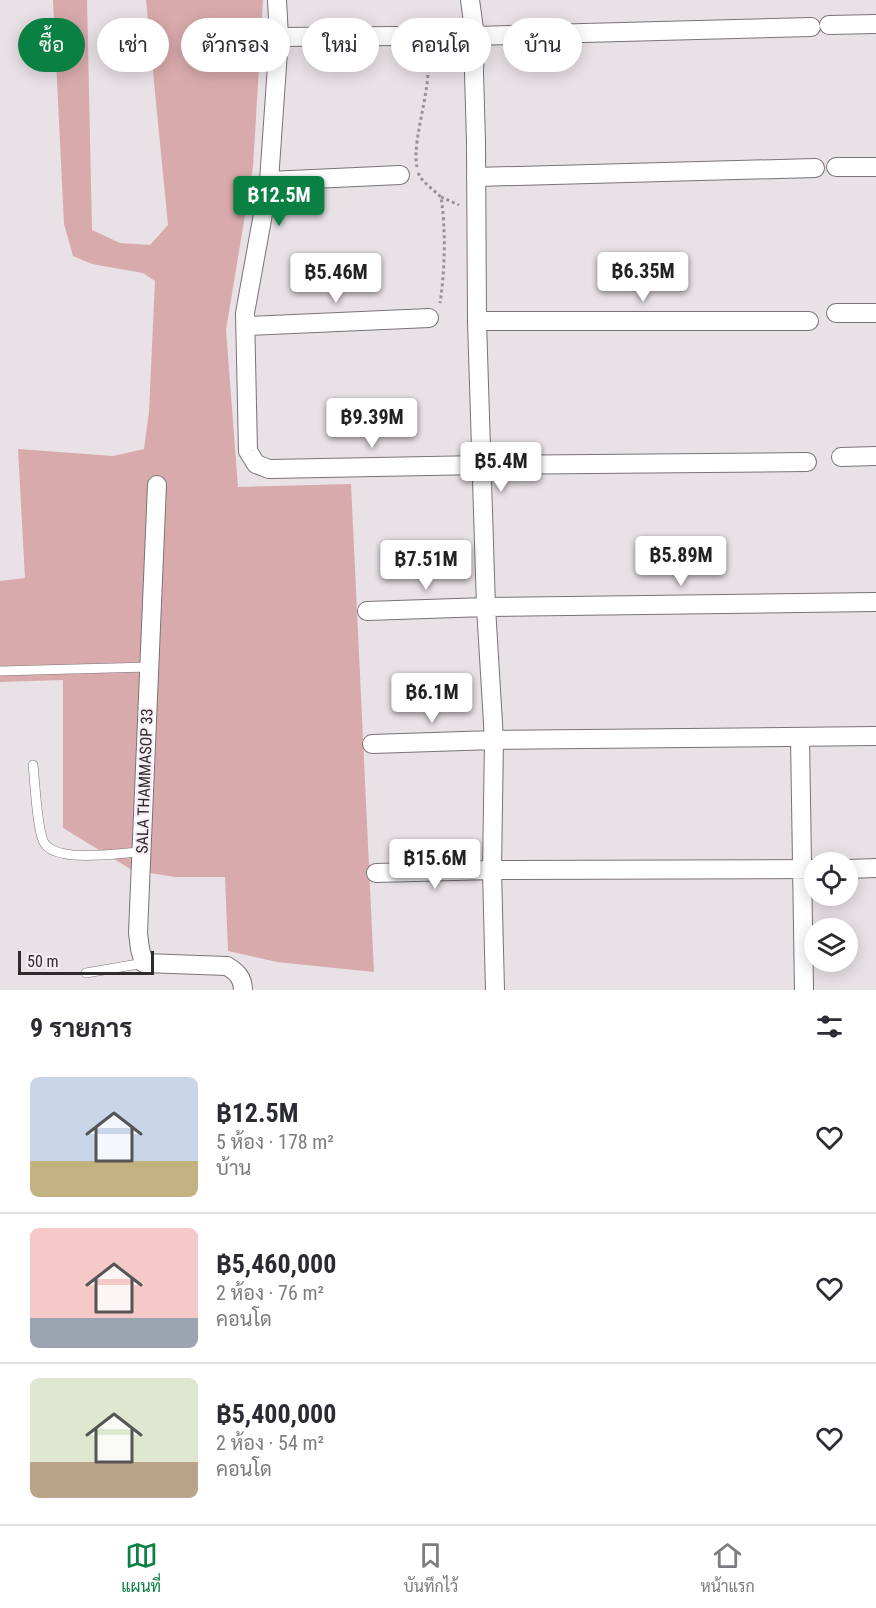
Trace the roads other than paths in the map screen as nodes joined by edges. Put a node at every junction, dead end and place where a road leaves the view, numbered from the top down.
1 (277, 0) edge
2 (470, 0) edge
3 (278, 18) edge
4 (472, 18) edge
5 (876, 24) edge
6 (391, 36) edge
7 (491, 36) edge
8 (290, 37) edge
9 (277, 72) edge
10 (474, 72) edge
11 (836, 167) dead end
12 (876, 167) edge
13 (814, 168) dead end
14 (400, 175) dead end
15 (476, 177) junction
16 (269, 181) junction
17 (836, 313) dead end
18 (876, 313) edge
19 (429, 318) road end
20 (477, 321) junction
21 (809, 321) dead end
22 (246, 326) junction
23 (876, 456) edge
24 (841, 457) dead end
25 (807, 462) dead end
26 (482, 465) junction
27 (157, 485) dead end
28 (876, 602) edge
29 (486, 607) junction
30 (367, 611) dead end
31 (148, 667) junction
32 (0, 670) edge
33 (876, 736) edge
34 (800, 737) junction
35 (494, 740) junction
36 (372, 744) dead end
37 (33, 765) dead end
38 (141, 852) junction
39 (807, 852) edge
40 (876, 868) edge
41 (804, 869) edge
42 (858, 869) edge
43 (492, 870) junction
44 (376, 873) dead end
45 (807, 906) edge
46 (144, 963) junction
47 (86, 973) dead end
48 (243, 990) edge
49 (495, 990) edge
50 (804, 990) edge

1 - 3 street
2 - 4 street
5 - 7 street
6 - 8 street
9 - 16 street
10 - 15 street
11 - 12 street
13 - 15 street
14 - 16 street
15 - 20 street
16 - 22 street
17 - 18 street
19 - 22 street
20 - 21 street
20 - 26 street
22 - 26 street
23 - 24 street
25 - 26 street
26 - 29 street
27 - 31 street, SALA THAMMASOP 33
28 - 29 street
29 - 30 street
29 - 35 street
31 - 32 lane
31 - 38 street, SALA THAMMASOP 33
33 - 34 street
34 - 35 street
34 - 39 street
35 - 36 street
35 - 43 street
37 - 38 lane
38 - 46 street, SALA THAMMASOP 33
40 - 42 street
41 - 43 street
43 - 44 street
43 - 49 street
45 - 50 street
46 - 47 lane
46 - 48 street

